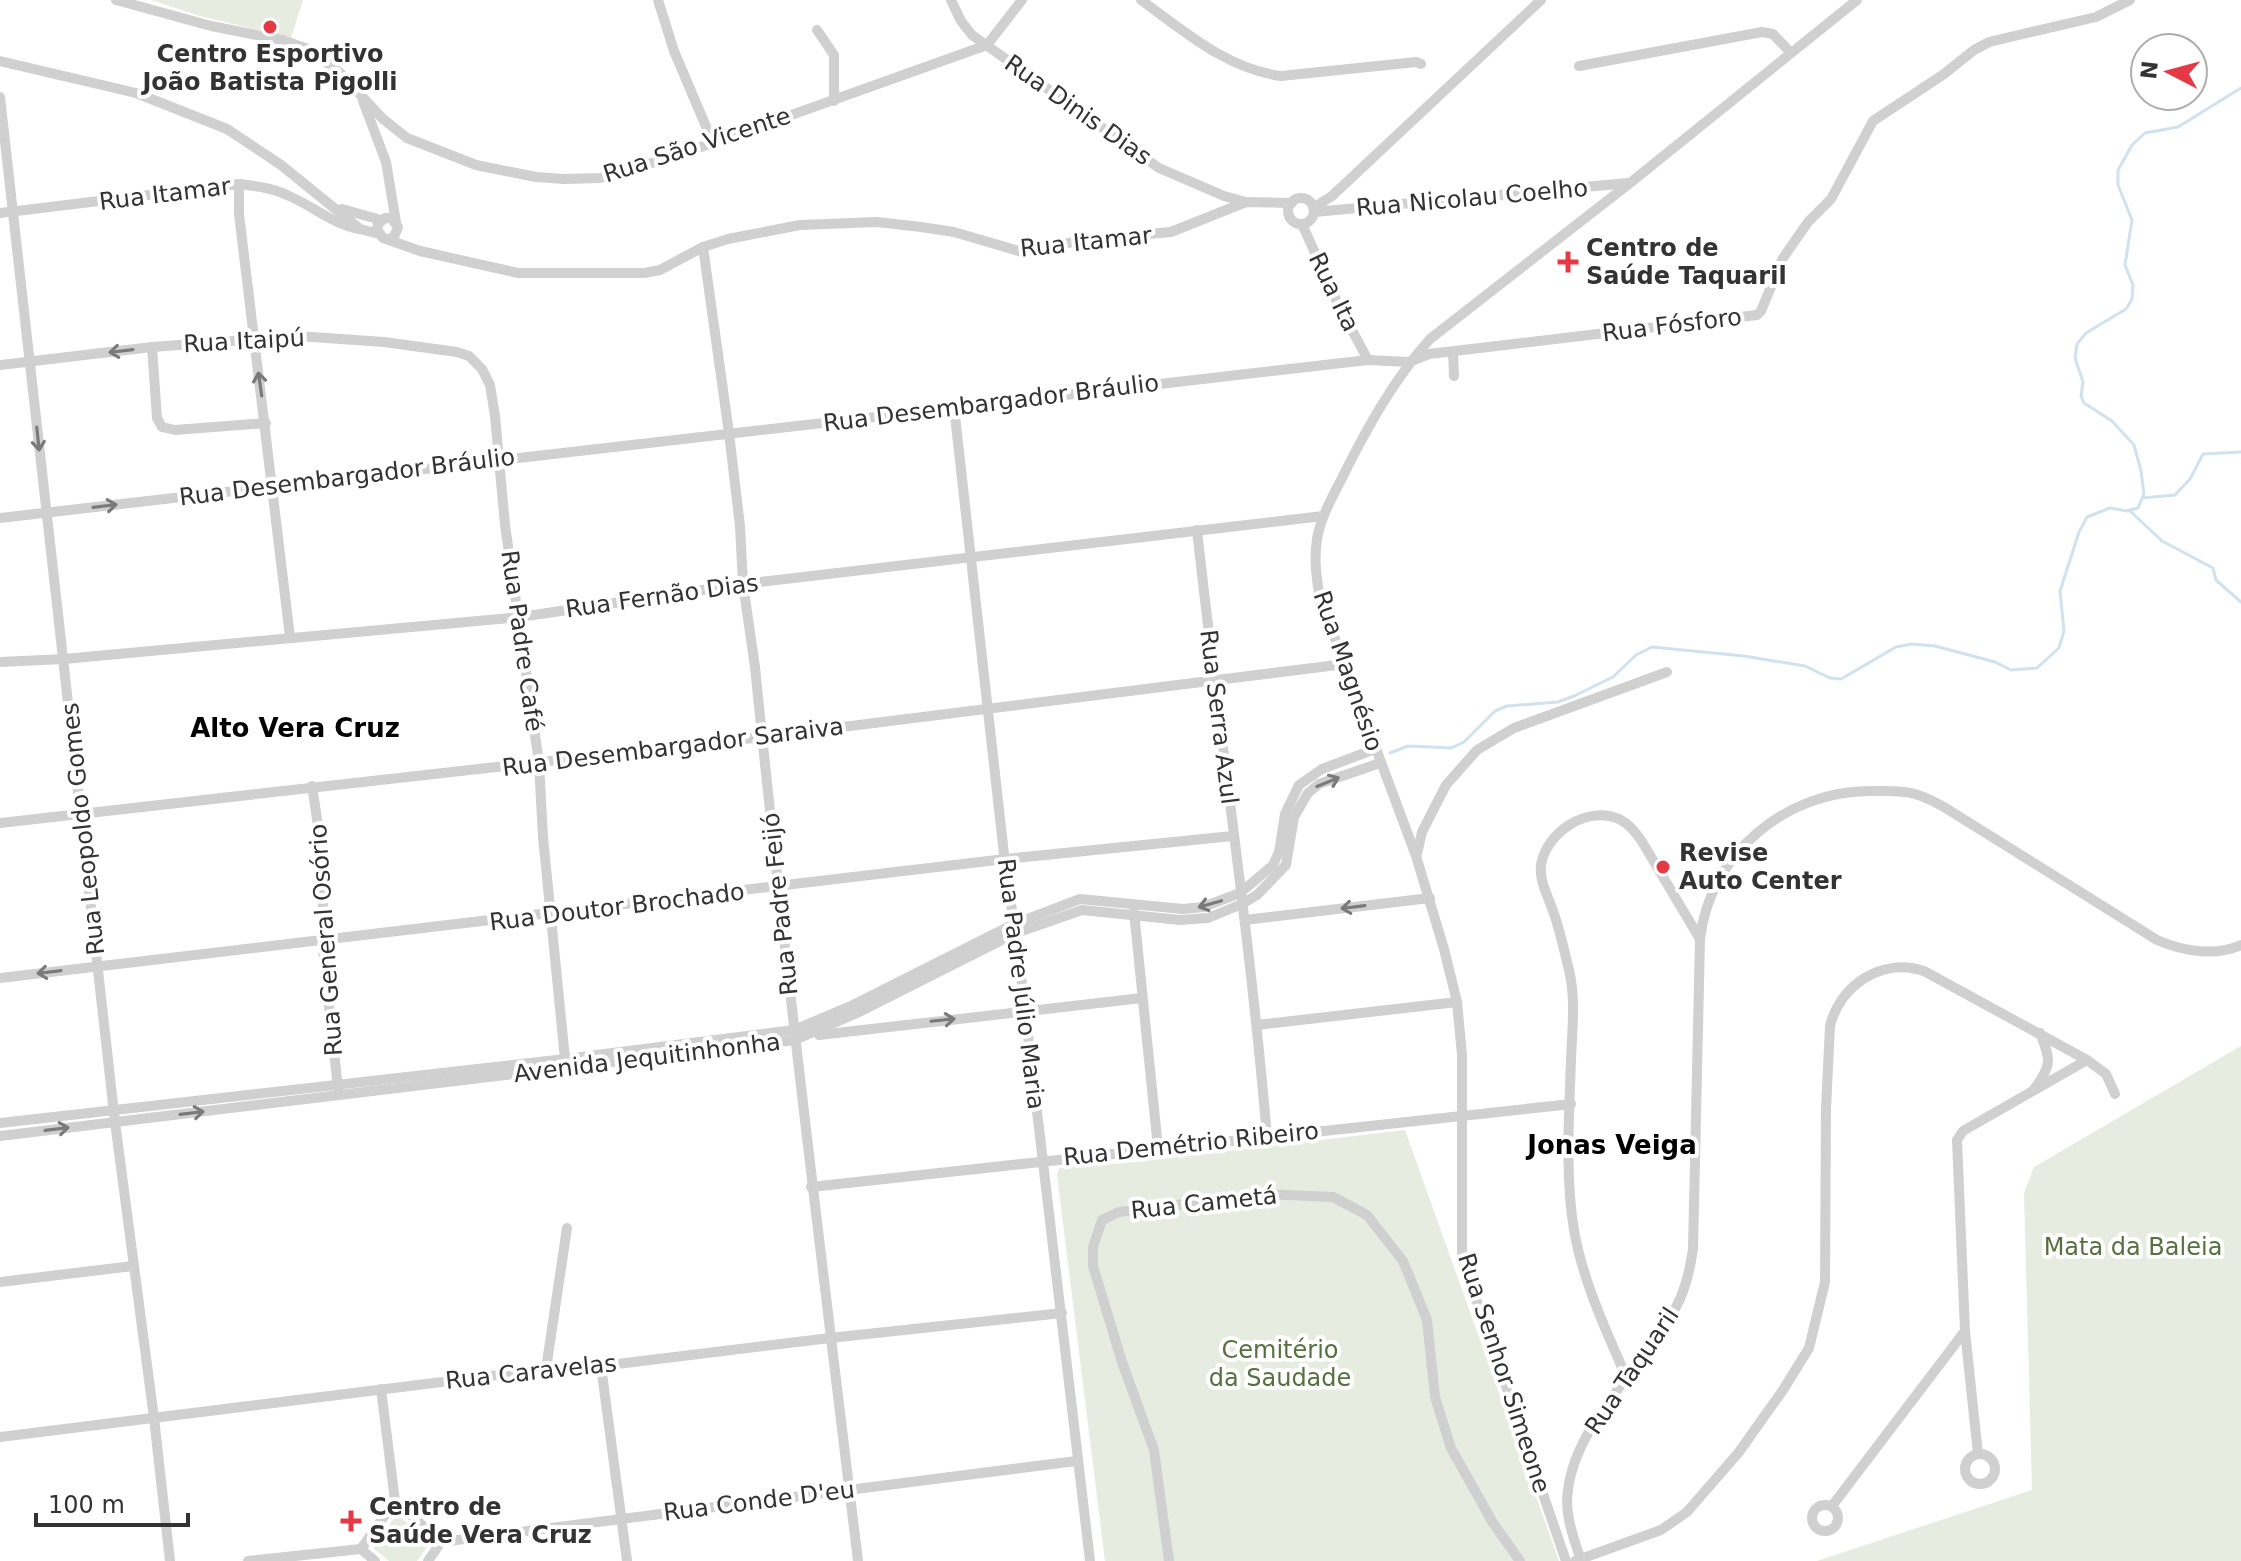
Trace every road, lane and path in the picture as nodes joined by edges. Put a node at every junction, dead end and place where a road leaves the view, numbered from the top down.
1 (116, 0) edge
2 (658, 0) edge
3 (951, 0) edge
4 (1022, 0) edge
5 (1141, 0) edge
6 (1541, 0) edge
7 (1857, 0) edge
8 (2130, 0) edge
9 (817, 30) dead end
10 (987, 45) junction
11 (1790, 52) junction
12 (0, 61) edge
13 (1421, 64) dead end
14 (1579, 66) dead end
15 (0, 97) edge
16 (361, 97) junction
17 (834, 101) junction
18 (713, 143) junction
19 (1630, 183) junction
20 (239, 184) junction
21 (1224, 196) junction
22 (1246, 202) junction
23 (336, 207) junction
24 (1235, 207) junction
25 (1290, 207) junction
26 (1312, 207) junction
27 (6, 212) edge
28 (323, 215) junction
29 (390, 222) junction
30 (1302, 224) junction
31 (360, 229) junction
32 (384, 236) junction
33 (703, 247) junction
34 (420, 251) junction
35 (254, 339) junction
36 (152, 347) junction
37 (1453, 352) junction
38 (1368, 360) junction
39 (29, 362) junction
40 (1409, 362) junction
41 (0, 365) edge
42 (482, 369) joint
43 (1454, 376) dead end
44 (954, 407) junction
45 (266, 423) junction
46 (729, 433) junction
47 (499, 459) junction
48 (272, 485) junction
49 (46, 513) junction
50 (1323, 516) junction
51 (0, 518) edge
52 (1197, 530) junction
53 (969, 555) junction
54 (743, 584) junction
55 (520, 617) junction
56 (290, 637) junction
57 (64, 659) junction
58 (0, 662) edge
59 (1345, 664) junction
60 (1667, 672) dead end
61 (1213, 679) junction
62 (987, 710) junction
63 (762, 737) junction
64 (1375, 749) junction
65 (539, 763) junction
66 (1380, 763) junction
67 (312, 786) junction
68 (80, 814) junction
69 (0, 823) edge
70 (1233, 836) junction
71 (1416, 856) junction
72 (1005, 859) junction
73 (779, 888) junction
74 (1241, 898) junction
75 (1430, 898) junction
76 (1134, 910) junction
77 (551, 915) junction
78 (1245, 920) junction
79 (1015, 929) junction
80 (1700, 939) junction
81 (322, 941) junction
82 (2241, 945) edge
83 (97, 967) junction
84 (0, 978) edge
85 (1142, 998) junction
86 (1457, 1002) junction
87 (855, 1009) junction
88 (1025, 1011) junction
89 (1257, 1025) junction
90 (865, 1028) junction
91 (2040, 1033) junction
92 (798, 1036) junction
93 (565, 1059) junction
94 (2087, 1060) junction
95 (414, 1081) junction
96 (338, 1089) junction
97 (2032, 1092) junction
98 (2115, 1094) dead end
99 (1571, 1104) junction
100 (1464, 1114) junction
101 (114, 1116) junction
102 (0, 1123) edge
103 (0, 1136) edge
104 (1267, 1137) junction
105 (1158, 1148) junction
106 (1044, 1160) junction
107 (811, 1187) junction
108 (567, 1228) dead end
109 (133, 1266) junction
110 (0, 1282) edge
111 (1062, 1313) junction
112 (1965, 1331) junction
113 (830, 1338) junction
114 (601, 1366) junction
115 (546, 1369) junction
116 (1627, 1379) junction
117 (381, 1389) junction
118 (154, 1418) junction
119 (0, 1437) edge
120 (1978, 1454) dead end
121 (1076, 1461) junction
122 (850, 1490) junction
123 (395, 1501) junction
124 (1832, 1506) dead end
125 (621, 1519) junction
126 (441, 1542) junction
127 (361, 1549) junction
128 (1578, 1560) edge
129 (170, 1561) edge
130 (248, 1561) edge
131 (375, 1561) edge
132 (428, 1561) edge
133 (627, 1561) edge
134 (858, 1561) edge
135 (1090, 1561) edge
136 (1169, 1561) edge
137 (1520, 1561) edge
138 (1566, 1561) edge

1 - 16 street, Rua São Vicente
2 - 18 street
3 - 10 street, Rua Dinis Dias
4 - 10 street
5 - 13 street
6 - 26 street
7 - 11 street
8 - 37 street, Rua Fósforo
9 - 17 street
10 - 17 street, Rua São Vicente
10 - 21 street, Rua Dinis Dias
11 - 14 street
11 - 19 street
12 - 23 street, Rua Itamar
15 - 27 street, Rua Leopoldo Gomes
16 - 18 street, Rua São Vicente
16 - 29 street
17 - 18 street, Rua São Vicente
19 - 26 street, Rua Nicolau Coelho
19 - 40 street
20 - 27 street, Rua Itamar
20 - 28 street, Rua Itamar
20 - 35 street
21 - 22 street, Rua Dinis Dias
21 - 24 street, Rua Dinis Dias
22 - 24 street, Rua Dinis Dias
22 - 25 street, Rua Dinis Dias
23 - 28 street
23 - 29 street
23 - 31 street, Rua Itamar
24 - 25 street
24 - 33 street, Rua Itamar
25 - 26 street
25 - 30 street
26 - 30 street
27 - 39 street, Rua Leopoldo Gomes
28 - 31 street, Rua Itamar
29 - 32 street
29 - 32 street
29 - 34 street
30 - 38 street, Rua Ita
31 - 32 street, Rua Itamar
32 - 34 street, Rua Itamar
33 - 34 street, Rua Itamar
33 - 46 street, Rua Padre Feijó
35 - 36 street, Rua Itaipú
35 - 42 street, Rua Itaipú
45 -> 35 street
36 -> 39 street, Rua Itaipú
36 - 45 street
37 - 40 street, Rua Fósforo
37 - 43 street
38 - 40 street, Rua Desembargador Bráulio
38 - 44 street, Rua Desembargador Bráulio
39 - 41 street, Rua Itaipú
39 -> 49 street, Rua Leopoldo Gomes
40 - 50 street, Rua Magnésio
42 - 47 street, Rua Padre Café
44 - 46 street, Rua Desembargador Bráulio
44 - 53 street, Rua Padre Júlio Maria
45 - 48 street
46 - 47 street, Rua Desembargador Bráulio
46 - 54 street, Rua Padre Feijó
47 - 48 street, Rua Desembargador Bráulio
47 - 55 street, Rua Padre Café
49 -> 48 street, Rua Desembargador Bráulio
48 - 56 street
49 - 51 street, Rua Desembargador Bráulio
49 - 57 street, Rua Leopoldo Gomes
50 - 52 street, Rua Fernão Dias
50 - 59 street, Rua Magnésio
52 - 53 street, Rua Fernão Dias
52 - 61 street, Rua Serra Azul
53 - 54 street, Rua Fernão Dias
53 - 62 street, Rua Padre Júlio Maria
54 - 55 street, Rua Fernão Dias
54 - 63 street, Rua Padre Feijó
55 - 56 street, Rua Fernão Dias
55 - 65 street, Rua Padre Café
56 - 57 street, Rua Fernão Dias
57 - 58 street, Rua Fernão Dias
57 - 68 street, Rua Leopoldo Gomes
59 - 61 street, Rua Desembargador Saraiva
59 - 64 street, Rua Magnésio
60 - 71 street
61 - 62 street, Rua Desembargador Saraiva
61 - 70 street, Rua Serra Azul
62 - 63 street, Rua Desembargador Saraiva
62 - 72 street, Rua Padre Júlio Maria
63 - 65 street, Rua Desembargador Saraiva
63 - 73 street, Rua Padre Feijó
64 - 66 street, Rua Magnésio
64 - 74 street, Avenida Jequitinhonha
65 - 67 street, Rua Desembargador Saraiva
65 - 77 street, Rua Padre Café
66 - 71 street, Rua Senhor Simeone
74 -> 66 street, Avenida Jequitinhonha
67 - 68 street, Rua Desembargador Saraiva
67 - 81 street, Rua General Osório
68 - 69 street, Rua Desembargador Saraiva
68 - 83 street, Rua Leopoldo Gomes
70 - 72 street, Rua Doutor Brochado
70 - 74 street, Rua Serra Azul
71 - 75 street, Rua Senhor Simeone
72 - 73 street, Rua Doutor Brochado
72 - 79 street, Rua Padre Júlio Maria
73 - 77 street, Rua Doutor Brochado
73 - 92 street, Rua Padre Feijó
74 - 76 street, Avenida Jequitinhonha
74 - 78 street, Rua Serra Azul
75 -> 78 street
75 - 86 street, Rua Senhor Simeone
76 - 79 street, Avenida Jequitinhonha
76 - 85 street
77 - 81 street, Rua Doutor Brochado
77 - 93 street, Rua Padre Café
78 - 89 street, Rua Serra Azul
79 - 87 street, Avenida Jequitinhonha
79 - 88 street, Rua Padre Júlio Maria
80 - 82 street, Rua Taquaril
80 - 99 street
80 - 116 street, Rua Taquaril
81 - 83 street, Rua Doutor Brochado
81 - 96 street, Rua General Osório
83 -> 84 street, Rua Doutor Brochado
83 - 101 street, Rua Leopoldo Gomes
85 - 88 street
85 - 105 street
86 - 89 street
86 - 100 street, Rua Senhor Simeone
87 - 90 street
87 - 92 street, Avenida Jequitinhonha
90 -> 88 street
88 - 106 street, Rua Padre Júlio Maria
89 - 104 street, Rua Serra Azul
90 - 92 street
91 - 94 street
91 - 97 street
91 - 128 street
92 - 93 street, Avenida Jequitinhonha
92 - 95 street, Avenida Jequitinhonha
92 - 107 street, Rua Padre Feijó
93 - 95 street, Avenida Jequitinhonha
94 - 97 street
94 - 98 street
95 - 96 street, Avenida Jequitinhonha
96 - 101 street, Avenida Jequitinhonha
97 - 112 street
99 - 100 street, Rua Demétrio Ribeiro
99 - 116 street
100 - 104 street, Rua Demétrio Ribeiro
100 - 138 street, Rua Senhor Simeone
101 - 102 street, Avenida Jequitinhonha
103 -> 101 street, Avenida Jequitinhonha
101 - 109 street, Rua Leopoldo Gomes
104 - 105 street, Rua Demétrio Ribeiro
105 - 106 street, Rua Demétrio Ribeiro
106 - 107 street, Rua Demétrio Ribeiro
106 - 111 street, Rua Padre Júlio Maria
107 - 113 street, Rua Padre Feijó
108 - 115 street
109 - 110 street
109 - 118 street, Rua Leopoldo Gomes
111 - 113 street, Rua Caravelas
111 - 121 street, Rua Padre Júlio Maria
112 - 120 street
112 - 124 street
113 - 114 street, Rua Caravelas
113 - 122 street, Rua Padre Feijó
114 - 115 street, Rua Caravelas
114 - 125 street
115 - 117 street, Rua Caravelas
116 - 128 street, Rua Taquaril
117 - 118 street, Rua Caravelas
117 - 123 street
118 - 119 street, Rua Caravelas
118 - 129 street, Rua Leopoldo Gomes
121 - 122 street, Rua Conde D'eu
121 - 135 street, Rua Padre Júlio Maria
122 - 125 street, Rua Conde D'eu
122 - 134 street, Rua Padre Feijó
123 - 126 street
123 - 127 street
125 - 126 street, Rua Conde D'eu
125 - 133 street
126 - 132 street
127 - 130 street
127 - 131 street
136 - 137 street, Rua Cametá

